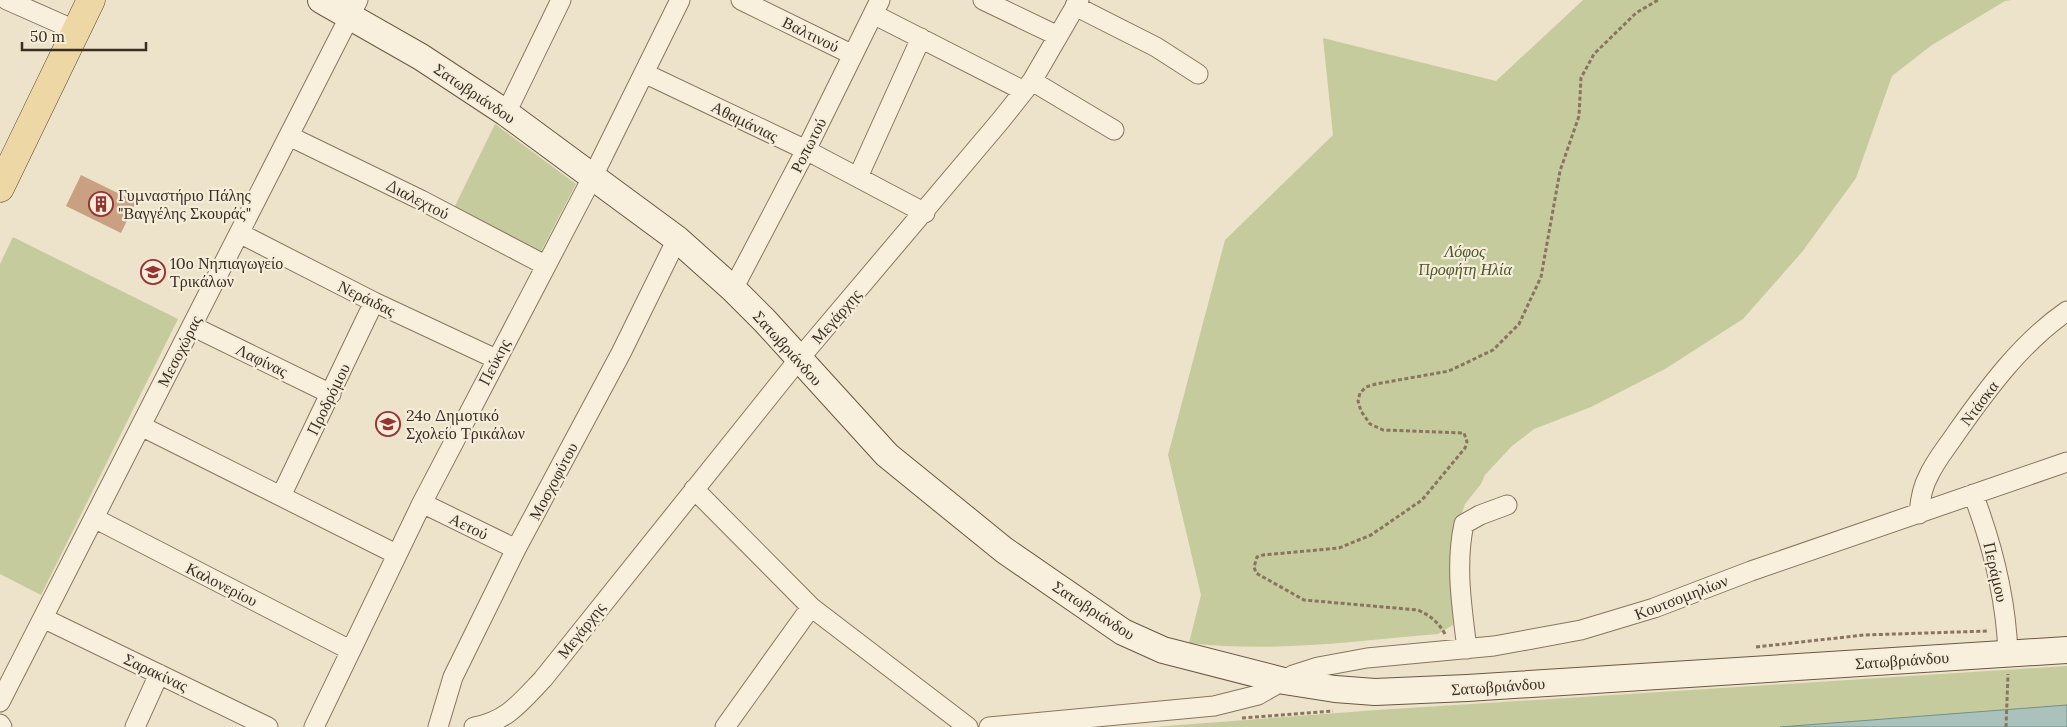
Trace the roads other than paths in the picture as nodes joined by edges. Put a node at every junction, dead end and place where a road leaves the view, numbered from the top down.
1 (7, 0) edge
2 (91, 0) edge
3 (320, 0) edge
4 (561, 0) edge
5 (680, 0) edge
6 (742, 0) edge
7 (983, 0) edge
8 (1077, 3) edge
9 (876, 7) edge
10 (354, 8) edge
11 (77, 31) junction
12 (1058, 36) junction
13 (920, 38) junction
14 (853, 55) junction
15 (644, 73) junction
16 (1198, 74) dead end
17 (1028, 86) junction
18 (506, 113) junction
19 (1114, 130) dead end
20 (289, 136) junction
21 (806, 150) junction
22 (593, 176) junction
23 (858, 177) junction
24 (0, 188) edge
25 (925, 213) junction
26 (239, 233) junction
27 (677, 239) junction
28 (545, 265) junction
29 (733, 289) junction
30 (374, 302) junction
31 (2067, 311) edge
32 (192, 326) junction
33 (496, 358) junction
34 (799, 359) junction
35 (331, 394) junction
36 (141, 426) junction
37 (2067, 462) edge
38 (694, 489) junction
39 (1973, 494) junction
40 (281, 496) junction
41 (422, 502) junction
42 (1507, 505) dead end
43 (1919, 514) junction
44 (94, 518) junction
45 (516, 549) junction
46 (396, 554) junction
47 (811, 608) junction
48 (43, 618) junction
49 (2008, 642) junction
50 (350, 650) junction
51 (1458, 650) junction
52 (2067, 650) edge
53 (159, 674) junction
54 (1284, 681) junction
55 (0, 702) edge
56 (505, 722) edge
57 (0, 724) edge
58 (2, 727) edge
59 (135, 727) edge
60 (268, 727) edge
61 (314, 727) edge
62 (438, 727) edge
63 (474, 727) edge
64 (725, 727) edge
65 (968, 727) edge
66 (989, 727) edge

1 - 11 street
2 - 11 main road
3 - 10 street, Σατωβριάνδου
4 - 18 street
5 - 15 street, Πεύκης
6 - 14 street, Βαλτινού
7 - 12 street
8 - 12 street, Μεγάρχης
8 - 16 street
9 - 13 street
9 - 14 street, Ροπωτού
10 - 18 street, Σατωβριάνδου
10 - 20 street, Μεσοχώρας
11 - 24 main road
12 - 17 street, Μεγάρχης
13 - 17 street
13 - 23 street
14 - 21 street, Ροπωτού
15 - 21 street, Αθαμάνιας
15 - 22 street, Πεύκης
17 - 19 street
17 - 25 street, Μεγάρχης
18 - 22 street, Σατωβριάνδου
20 - 26 street, Μεσοχώρας
20 - 28 street, Διαλεχτού
21 - 23 street, Αθαμάνιας
21 - 29 street, Ροπωτού
22 - 27 street, Σατωβριάνδου
22 - 28 street, Πεύκης
23 - 25 street, Αθαμάνιας
25 - 34 street, Μεγάρχης
26 - 30 street, Νεράιδας
26 - 32 street, Μεσοχώρας
27 - 29 street, Σατωβριάνδου
27 - 45 street, Μοσχοφύτου
28 - 33 street, Πεύκης
29 - 34 street, Σατωβριάνδου
30 - 33 street, Νεράιδας
30 - 35 street, Προδρόμου
31 - 43 street, Ντάσκα
32 - 35 street, Λαφίνας
32 - 36 street, Μεσοχώρας
33 - 41 street, Πεύκης
34 - 38 street, Μεγάρχης
34 - 54 street, Σατωβριάνδου
35 - 40 street, Προδρόμου
36 - 40 street
36 - 44 street, Μεσοχώρας
37 - 39 street, Κουτσομηλίων
38 - 47 street
38 - 56 street, Μεγάρχης
39 - 43 street, Κουτσομηλίων
39 - 49 street, Περάμου
40 - 46 street
41 - 45 street, Αετού
41 - 46 street, Πεύκης
42 - 51 street
43 - 51 street, Κουτσομηλίων
44 - 48 street, Μεσοχώρας
44 - 50 street, Καλονερίου
45 - 62 street, Μοσχοφύτου
46 - 50 street, Πεύκης
47 - 64 street
47 - 65 street
48 - 53 street, Σαρακίνας
48 - 55 street, Μεσοχώρας
49 - 52 street, Σατωβριάνδου
49 - 54 street, Σατωβριάνδου
50 - 61 street, Πεύκης
51 - 54 street, Κουτσομηλίων
53 - 59 street
53 - 60 street, Σαρακίνας
54 - 66 street, Κουτσομηλίων
56 - 63 street, Μεγάρχης
57 - 58 street

